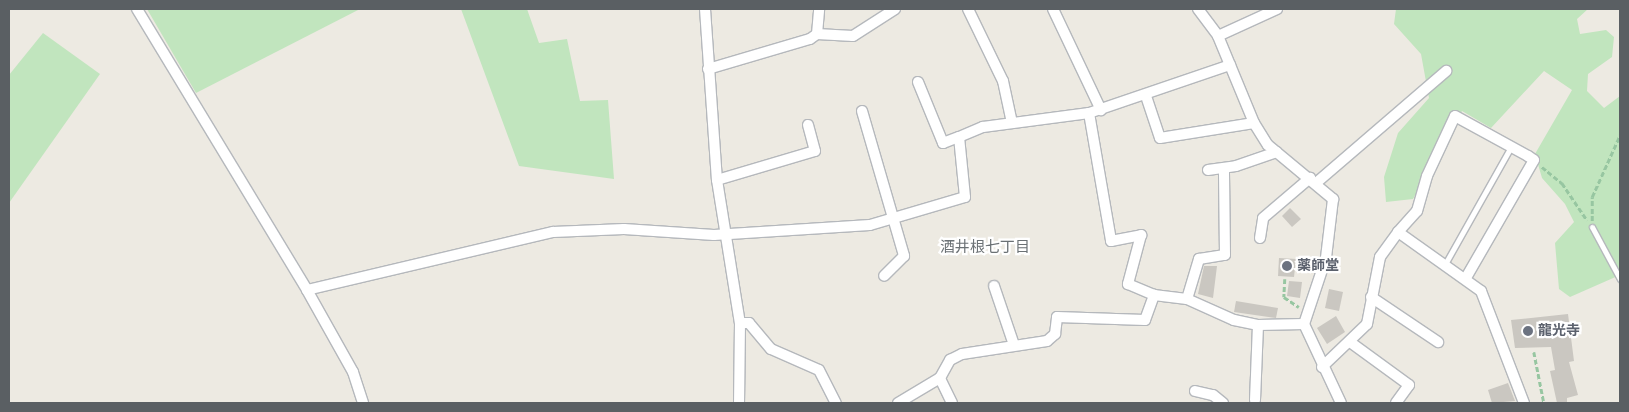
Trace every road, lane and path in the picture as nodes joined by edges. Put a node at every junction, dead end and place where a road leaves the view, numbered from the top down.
1 (137, 9) edge
2 (705, 9) edge
3 (819, 9) edge
4 (895, 9) edge
5 (968, 9) edge
6 (1053, 9) edge
7 (1198, 9) edge
8 (1272, 10) edge
9 (817, 34) junction
10 (1218, 36) junction
11 (1230, 65) junction
12 (708, 69) junction
13 (1446, 71) dead end
14 (918, 82) dead end
15 (1146, 96) junction
16 (1101, 110) junction
17 (862, 111) dead end
18 (1089, 114) junction
19 (1012, 123) junction
20 (1254, 123) junction
21 (808, 125) dead end
22 (1620, 135) edge
23 (959, 137) junction
24 (1511, 146) junction
25 (1277, 152) junction
26 (1534, 160) junction
27 (1224, 168) junction
28 (1208, 170) dead end
29 (717, 180) junction
30 (1313, 181) junction
31 (894, 218) junction
32 (1592, 227) junction
33 (1398, 232) junction
34 (726, 234) junction
35 (1260, 238) dead end
36 (1445, 264) junction
37 (884, 276) dead end
38 (1466, 278) junction
39 (1286, 279) dead end
40 (1620, 279) edge
41 (994, 286) dead end
42 (307, 290) junction
43 (1154, 295) junction
44 (1371, 297) junction
45 (1187, 300) junction
46 (1297, 306) dead end
47 (740, 323) junction
48 (1304, 324) junction
49 (1258, 325) junction
50 (1350, 342) junction
51 (1438, 342) dead end
52 (1014, 345) junction
53 (1534, 352) dead end
54 (1322, 367) junction
55 (940, 378) junction
56 (1194, 391) dead end
57 (1255, 400) dead end
58 (363, 403) edge
59 (739, 403) edge
60 (836, 403) edge
61 (898, 403) edge
62 (952, 403) edge
63 (1223, 403) edge
64 (1341, 403) edge
65 (1396, 403) edge
66 (1524, 403) edge
67 (1544, 403) edge

1 - 42 street
2 - 12 street
3 - 9 street
4 - 9 street
5 - 19 street
6 - 16 street
7 - 10 street
8 - 10 street
9 - 12 street
10 - 11 street
11 - 15 street
11 - 20 street
12 - 29 street
13 - 30 street
14 - 23 street
15 - 16 street
15 - 20 street
16 - 18 street
17 - 31 street
18 - 19 street
18 - 43 street
19 - 23 street
20 - 25 street
21 - 29 street
22 - 32 path
23 - 31 street
24 - 26 street
24 - 33 street
24 - 36 lane
25 - 27 street
25 - 30 street
26 - 32 path
26 - 38 street
27 - 28 street
27 - 45 street
29 - 34 street
30 - 35 street
30 - 48 street
31 - 34 street
31 - 37 street
32 - 40 lane
33 - 36 street
33 - 44 street
34 - 42 street
34 - 47 street
36 - 38 street
38 - 66 street
39 - 46 path
41 - 52 street
42 - 58 street
43 - 45 street
43 - 52 street
44 - 50 street
44 - 51 street
45 - 49 street
47 - 59 street
47 - 60 street
48 - 49 street
48 - 54 street
49 - 57 street
50 - 54 street
50 - 65 street
52 - 55 street
53 - 67 path
54 - 64 street
55 - 61 street
55 - 62 street
56 - 63 street

